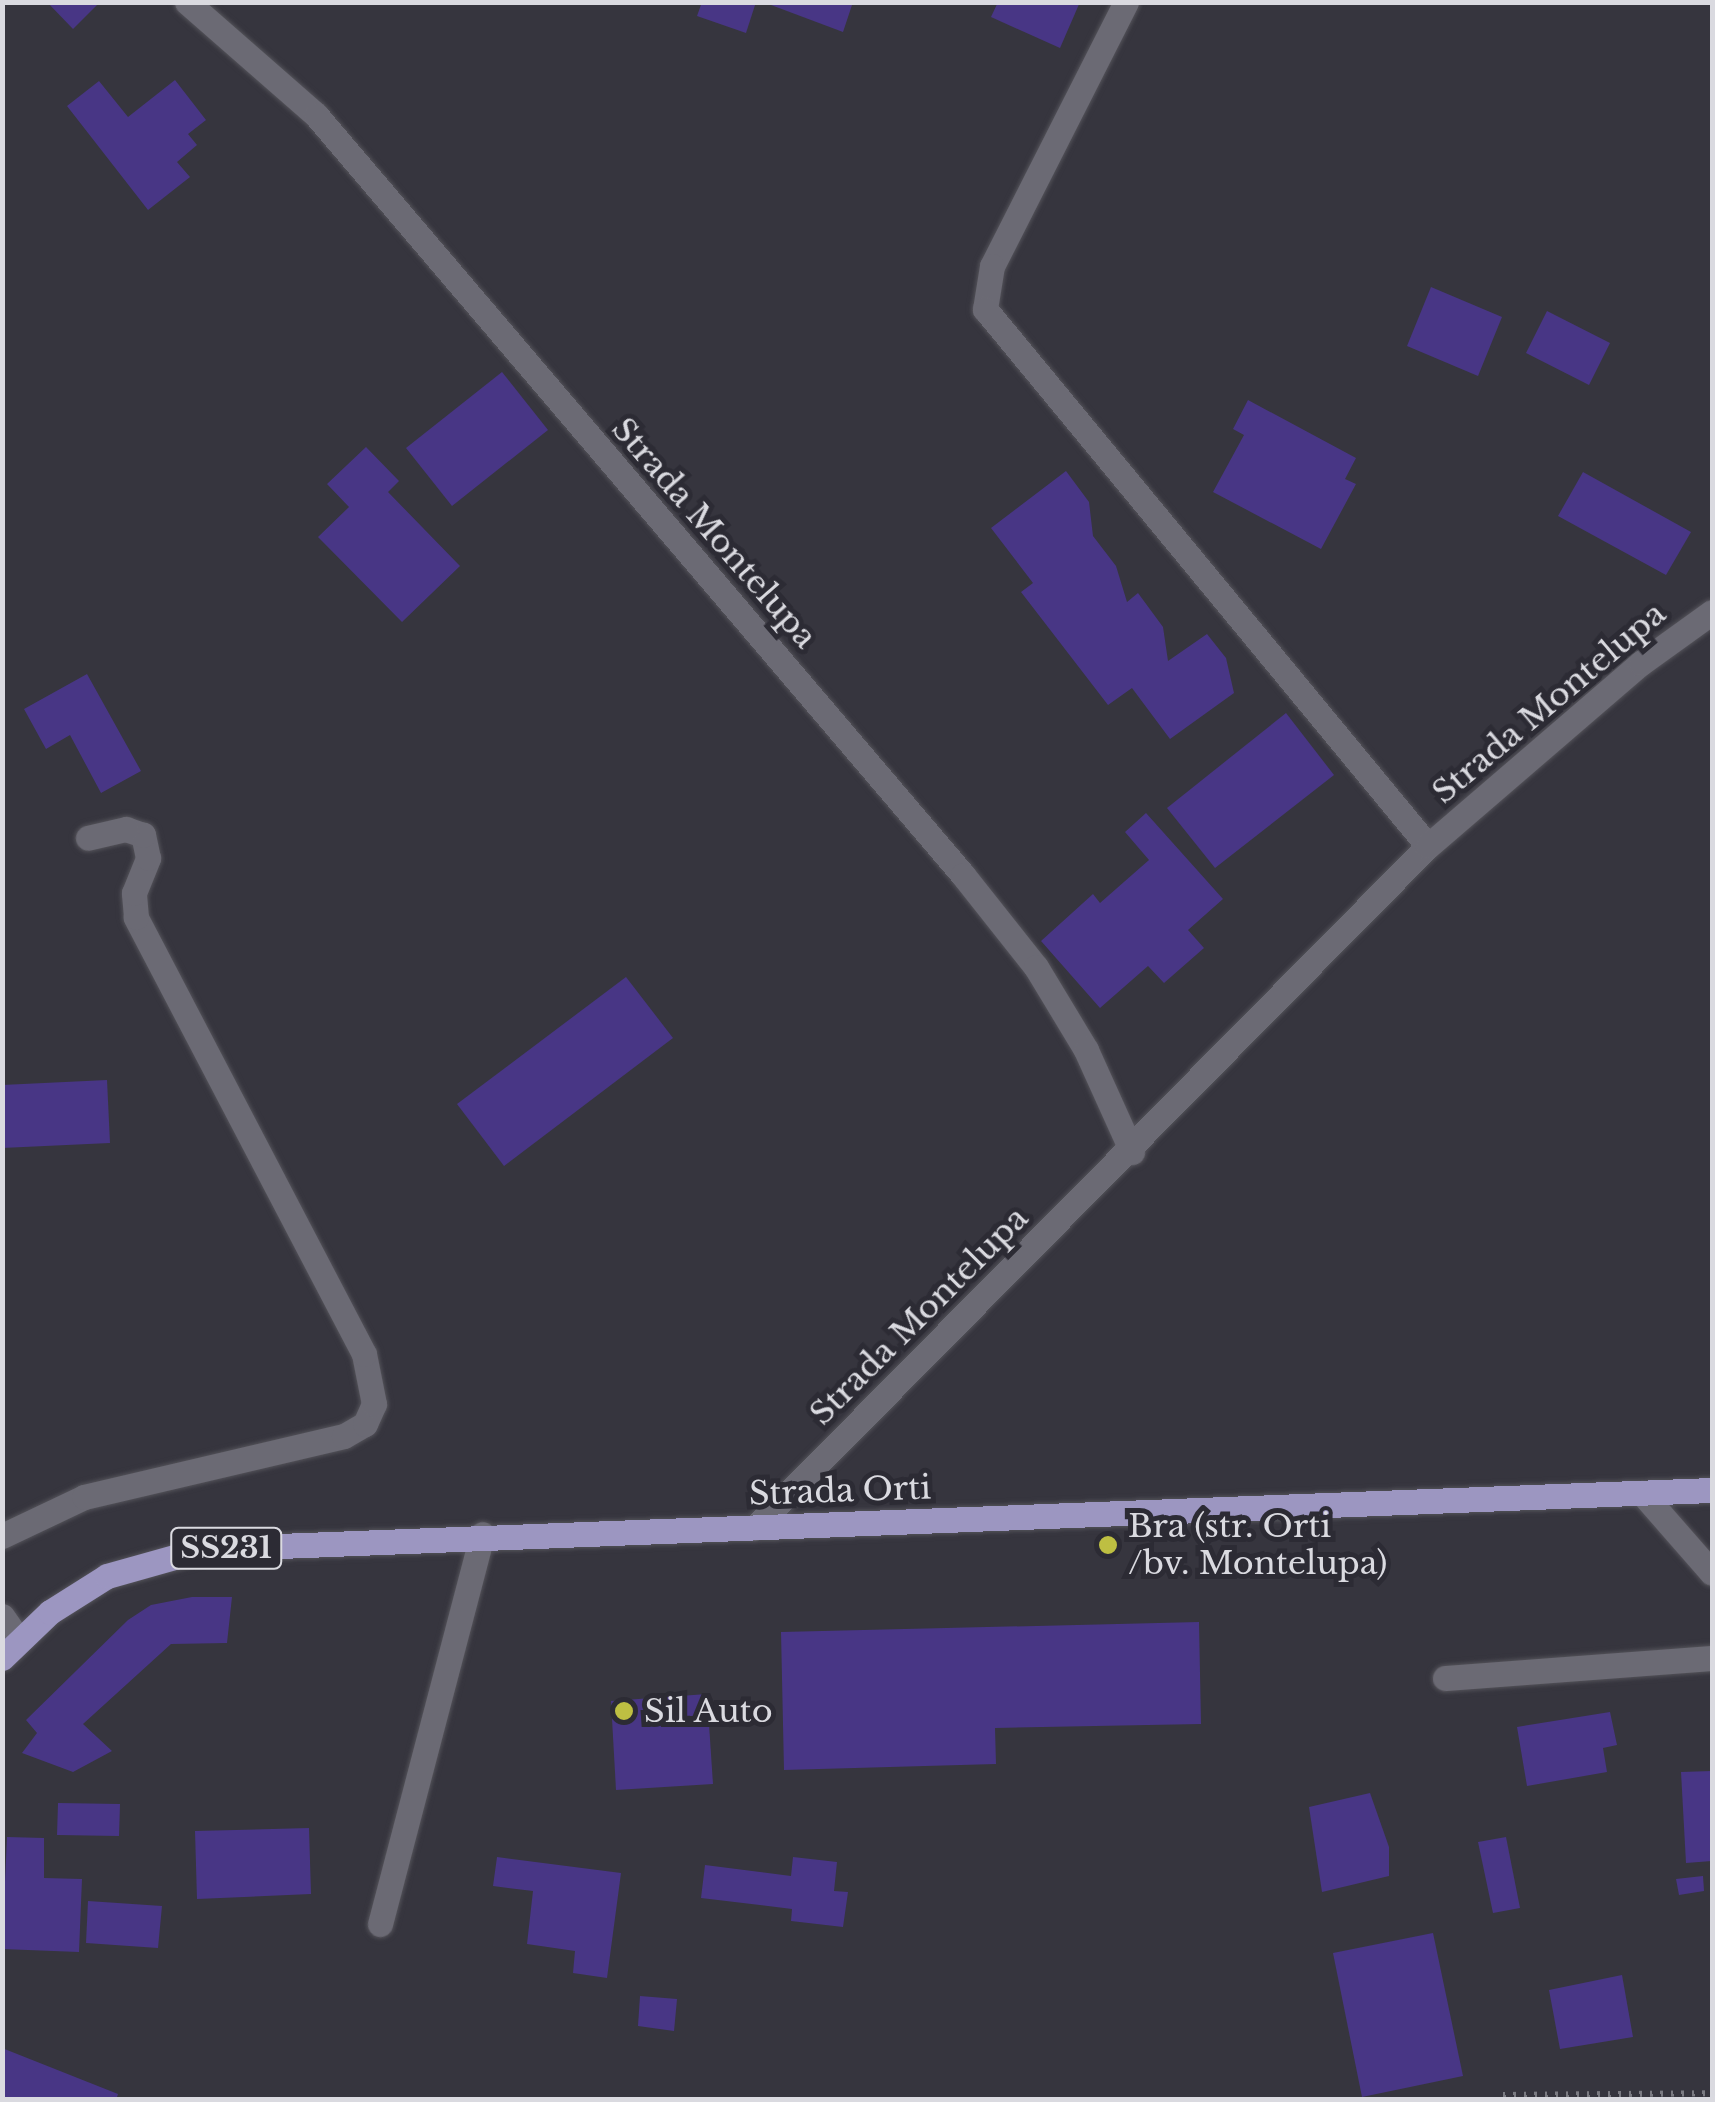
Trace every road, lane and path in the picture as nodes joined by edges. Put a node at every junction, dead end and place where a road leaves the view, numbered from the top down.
1 (187, 2) edge
2 (1126, 2) edge
3 (1712, 612) edge
4 (88, 838) dead end
5 (1428, 846) junction
6 (1132, 1152) junction
7 (1712, 1490) edge
8 (1642, 1492) junction
9 (754, 1528) junction
10 (482, 1534) junction
11 (2, 1536) edge
12 (1712, 1573) edge
13 (2, 1616) edge
14 (10, 1649) edge
15 (1712, 1658) edge
16 (1446, 1678) dead end
17 (380, 1924) dead end
18 (1712, 2093) edge
19 (1503, 2095) dead end

1 - 6 street, Strada Montelupa
2 - 5 street, Strada Montelupa
3 - 5 street, Strada Montelupa
4 - 11 street
5 - 6 street, Strada Montelupa
6 - 9 street, Strada Montelupa
7 - 8 main road, Strada Orti / SS231
8 - 9 main road, Strada Orti / SS231
8 - 12 street
9 - 10 main road, Strada Orti / SS231
10 - 14 main road, Strada Orti / SS231
10 - 17 street
13 - 14 street
15 - 16 street
18 - 19 path

